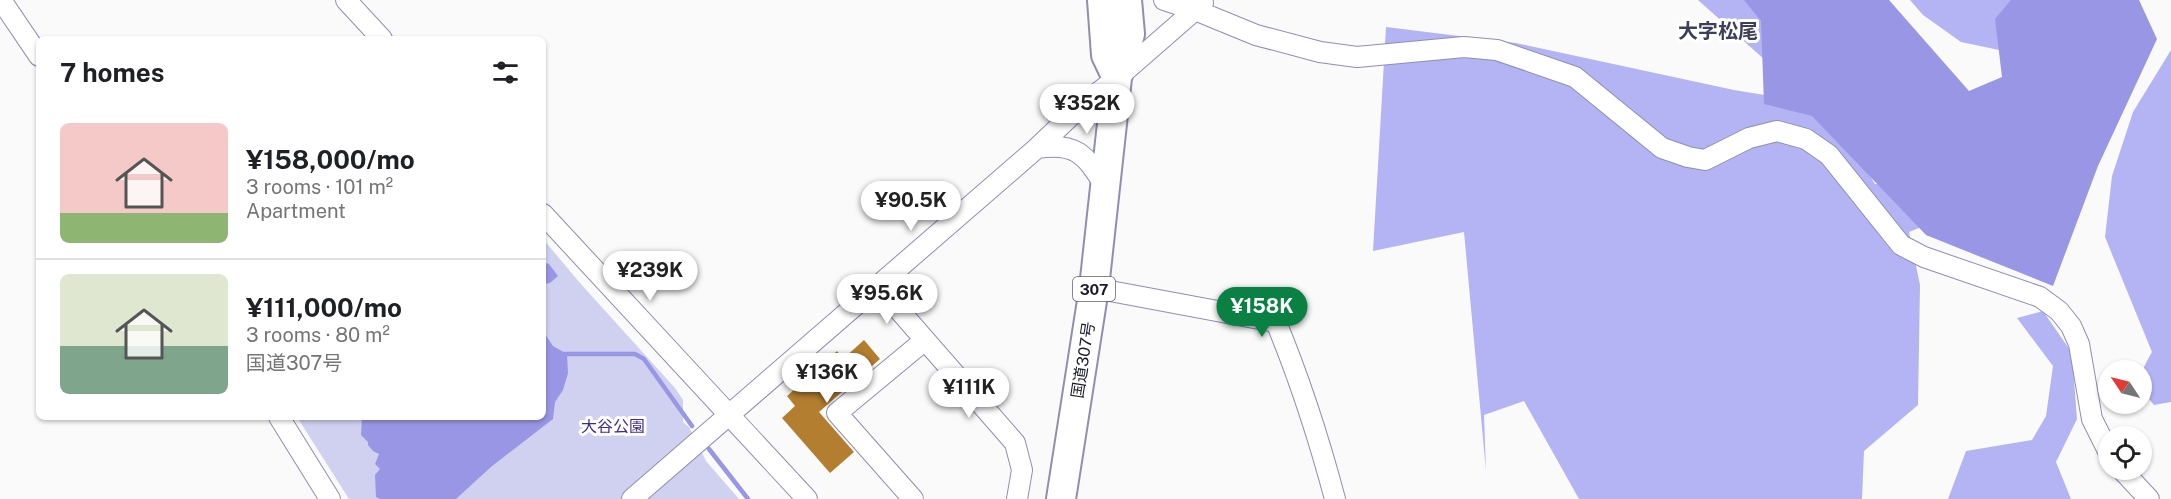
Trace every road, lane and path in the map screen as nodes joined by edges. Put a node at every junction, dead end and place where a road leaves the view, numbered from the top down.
1 (0, 0) edge
2 (346, 0) edge
3 (1102, 0) edge
4 (1127, 0) edge
5 (1164, 0) edge
6 (1200, 5) edge
7 (379, 36) edge
8 (36, 52) edge
9 (1117, 78) junction
10 (1037, 148) junction
11 (1105, 186) junction
12 (546, 217) edge
13 (878, 286) junction
14 (1094, 288) junction
15 (925, 340) junction
16 (729, 415) junction
17 (281, 420) edge
18 (2098, 431) edge
19 (2131, 480) edge
20 (330, 499) edge
21 (632, 499) edge
22 (807, 499) edge
23 (912, 499) edge
24 (1017, 499) edge
25 (1061, 499) edge
26 (1335, 499) edge
27 (2149, 499) edge

1 - 8 street
2 - 7 street
3 - 9 highway, 国道307号 / 307
4 - 9 highway, 国道307号 / 307
5 - 6 street
6 - 9 street
6 - 18 street
9 - 10 street
9 - 11 highway, 国道307号 / 307
10 - 11 street
10 - 13 street
11 - 14 highway, 国道307号 / 307
12 - 16 street
13 - 15 street
13 - 16 street
14 - 25 highway, 国道307号 / 307
14 - 26 street
15 - 23 street
15 - 24 street
16 - 21 street
16 - 22 street
17 - 20 street
19 - 27 street

